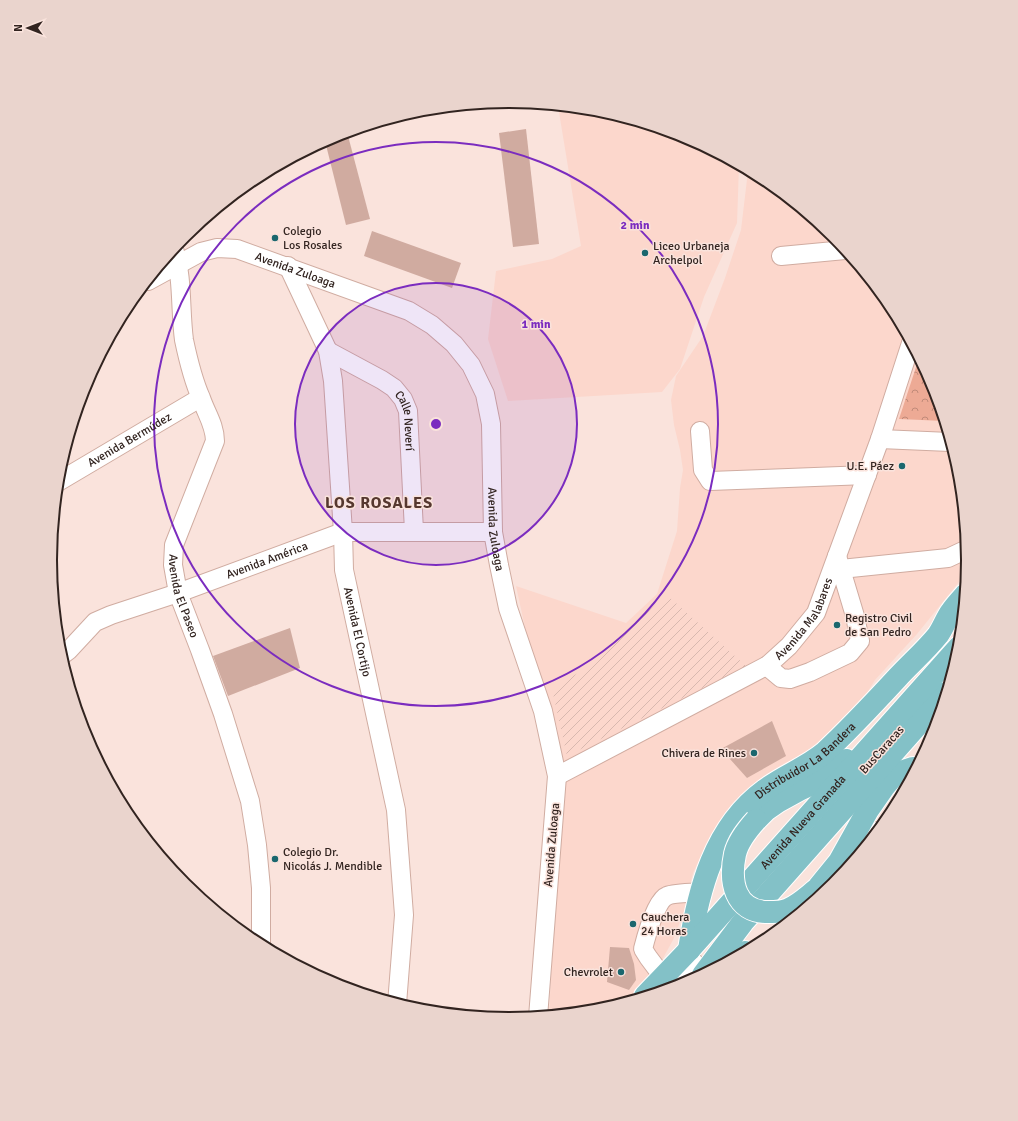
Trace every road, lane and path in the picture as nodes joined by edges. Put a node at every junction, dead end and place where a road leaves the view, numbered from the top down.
1 (838, 251) edge
2 (781, 256) dead end
3 (176, 257) edge
4 (166, 265) edge
5 (288, 266) junction
6 (328, 351) junction
7 (909, 351) edge
8 (200, 398) junction
9 (700, 431) dead end
10 (880, 439) junction
11 (945, 442) edge
12 (867, 475) junction
13 (65, 478) edge
14 (414, 531) junction
15 (343, 532) junction
16 (493, 532) junction
17 (961, 552) edge
18 (839, 562) junction
19 (178, 593) junction
20 (959, 603) edge
21 (957, 617) edge
22 (938, 635) junction
23 (67, 652) edge
24 (950, 657) edge
25 (768, 665) junction
26 (946, 678) edge
27 (938, 702) edge
28 (868, 709) junction
29 (881, 736) junction
30 (891, 756) junction
31 (912, 763) edge
32 (557, 776) junction
33 (818, 781) junction
34 (899, 789) edge
35 (868, 810) junction
36 (879, 820) edge
37 (701, 892) junction
38 (261, 938) edge
39 (689, 950) junction
40 (711, 965) edge
41 (665, 984) edge
42 (398, 999) edge
43 (538, 1012) edge

1 - 2 street
3 - 4 street, Avenida Zuloaga
3 - 5 street, Avenida Zuloaga
3 - 8 street, Avenida El Paseo
5 - 6 street, Avenida El Cortijo
5 - 16 street, Avenida Zuloaga
6 - 14 street, Calle Neverí
6 - 15 street, Avenida El Cortijo
7 - 10 street, Avenida Malabares
8 - 13 street, Avenida Bermúdez
8 - 19 street, Avenida El Paseo
9 - 12 street
10 - 11 street
10 - 12 street, Avenida Malabares
12 - 18 street, Avenida Malabares
14 - 15 street, Avenida América
14 - 16 street, Avenida América
15 - 19 street, Avenida América
15 - 42 street, Avenida El Cortijo
16 - 32 street, Avenida Zuloaga
17 - 18 street
18 - 25 street, Avenida Malabares
18 - 25 street
19 - 23 street, Avenida América
19 - 38 street, Avenida El Paseo
20 - 22 main road, Distribuidor La Bandera
21 - 22 main road
22 - 28 main road, Distribuidor La Bandera
24 - 29 main road, Avenida Nueva Granada
25 - 32 street, Avenida Malabares
26 - 41 street, BusCaracas
27 - 30 main road, Avenida Nueva Granada
28 - 33 main road
28 - 37 main road, Distribuidor La Bandera
29 - 33 main road
29 - 39 main road, Avenida Nueva Granada
30 - 35 main road
30 - 40 main road, Avenida Nueva Granada
31 - 35 main road
32 - 43 street, Avenida Zuloaga
33 - 35 main road, bridge
34 - 36 main road
37 - 39 main road, Distribuidor La Bandera
37 - 41 street
39 - 41 main road, Avenida Nueva Granada

